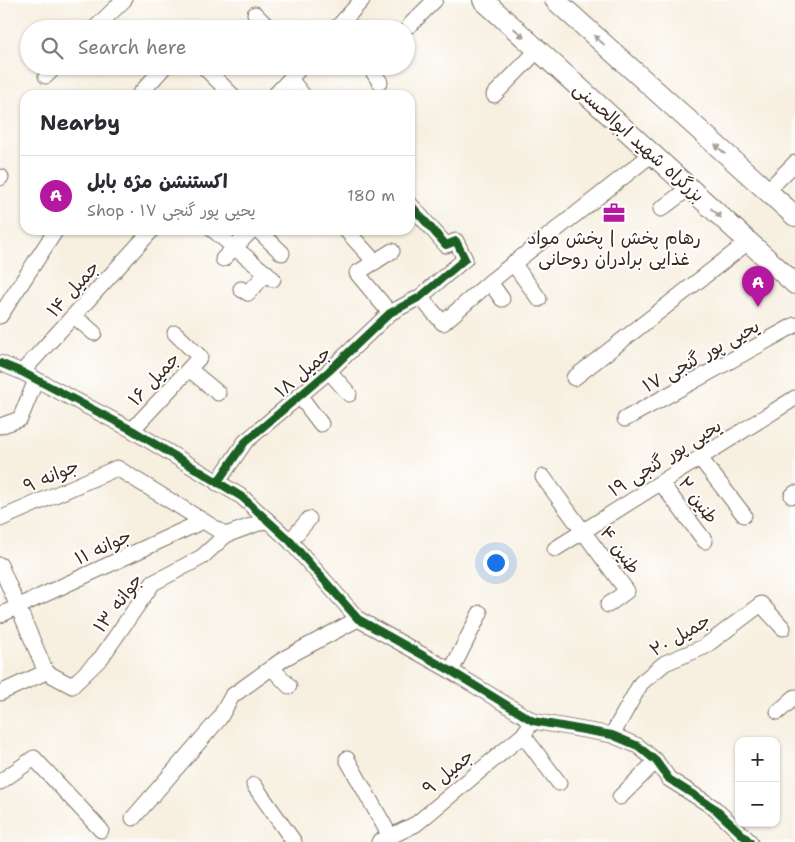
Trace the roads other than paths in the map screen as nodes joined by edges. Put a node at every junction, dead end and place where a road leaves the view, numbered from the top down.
1 (124, 0) edge
2 (362, 0) edge
3 (435, 0) edge
4 (482, 0) edge
5 (555, 0) edge
6 (254, 14) dead end
7 (103, 20) edge
8 (260, 20) edge
9 (346, 20) edge
10 (415, 20) edge
11 (538, 50) junction
12 (157, 75) edge
13 (212, 75) edge
14 (294, 75) edge
15 (375, 75) edge
16 (290, 79) junction
17 (380, 82) dead end
18 (143, 90) edge
19 (227, 90) edge
20 (280, 90) edge
21 (299, 90) edge
22 (494, 95) dead end
23 (652, 154) junction
24 (795, 163) edge
25 (689, 188) junction
26 (767, 191) junction
27 (661, 209) dead end
28 (415, 210) edge
29 (795, 216) edge
30 (53, 235) edge
31 (147, 235) edge
32 (220, 235) edge
33 (246, 235) edge
34 (263, 235) edge
35 (351, 235) edge
36 (748, 242) junction
37 (234, 246) junction
38 (392, 251) dead end
39 (282, 253) dead end
40 (223, 259) dead end
41 (375, 262) junction
42 (513, 263) junction
43 (490, 282) junction
44 (795, 284) edge
45 (241, 289) dead end
46 (420, 297) junction
47 (502, 299) dead end
48 (540, 299) dead end
49 (390, 313) junction
50 (0, 316) edge
51 (74, 316) junction
52 (795, 326) edge
53 (94, 333) dead end
54 (175, 333) dead end
55 (0, 364) edge
56 (189, 369) junction
57 (329, 371) junction
58 (22, 372) junction
59 (574, 378) dead end
60 (36, 380) junction
61 (218, 392) dead end
62 (348, 394) dead end
63 (299, 396) junction
64 (795, 398) edge
65 (625, 419) dead end
66 (321, 424) dead end
67 (0, 426) edge
68 (132, 430) junction
69 (700, 458) junction
70 (543, 477) dead end
71 (218, 482) junction
72 (661, 483) junction
73 (744, 515) dead end
74 (0, 519) edge
75 (309, 519) dead end
76 (267, 520) junction
77 (203, 521) junction
78 (583, 532) junction
79 (226, 535) junction
80 (290, 541) junction
81 (705, 541) dead end
82 (555, 549) dead end
83 (0, 566) edge
84 (608, 605) dead end
85 (18, 608) junction
86 (480, 613) dead end
87 (0, 615) edge
88 (358, 619) junction
89 (783, 628) dead end
90 (272, 668) junction
91 (452, 671) junction
92 (46, 672) junction
93 (289, 686) dead end
94 (0, 693) edge
95 (795, 696) edge
96 (778, 712) dead end
97 (533, 721) junction
98 (522, 735) junction
99 (612, 735) junction
100 (347, 759) dead end
101 (656, 761) junction
102 (0, 782) edge
103 (559, 783) dead end
104 (254, 785) dead end
105 (620, 797) dead end
106 (133, 818) dead end
107 (101, 830) dead end
108 (384, 839) edge
109 (294, 842) edge
110 (750, 842) edge

1 - 7 street
2 - 9 street
3 - 10 street
4 -> 11 main road, بزرگراه شهید ابوالحسنی
26 -> 5 main road
6 - 8 street
11 - 22 street
11 - 23 main road, بزرگراه شهید ابوالحسنی
12 - 18 street
13 - 19 street
14 - 16 street
15 - 17 street
16 - 20 street
16 - 21 street
23 - 25 main road, بزرگراه شهید ابوالحسنی
23 - 42 street
24 - 26 street
25 - 27 street
25 -> 36 main road, بزرگراه شهید ابوالحسنی
26 - 29 main road
28 - 46 street, جمیل ۱۸
30 - 50 street
31 - 51 street, جمیل ۱۴
32 - 37 street
33 - 37 street
34 - 39 street
35 - 41 street
36 - 44 main road, بزرگراه شهید ابوالحسنی
36 - 59 street
37 - 40 street
37 - 45 street
38 - 41 street
41 - 49 street
42 - 43 street
42 - 48 street
43 - 46 street
43 - 47 street
46 - 49 street, جمیل ۱۸
49 - 57 street, جمیل ۱۸
51 - 53 street
51 - 58 street, جمیل ۱۴
52 - 65 street, یحیی پور گنجی ۱۷
54 - 56 street, جمیل ۱۶
55 - 58 street
56 - 61 street
56 - 68 street, جمیل ۱۶
57 - 62 street
57 - 63 street, جمیل ۱۸
58 - 60 street
60 - 67 street
60 - 68 street
63 - 66 street
63 - 71 street, جمیل ۱۸
64 - 69 street, یحیی پور گنجی ۱۹
68 - 71 street
69 - 72 street, یحیی پور گنجی ۱۹
69 - 73 street
70 - 78 street, طنین ۴
71 - 76 street
72 - 78 street, یحیی پور گنجی ۱۹
72 - 81 street, طنین ۲
74 - 77 street, جوانه ۹
75 - 80 street
76 - 79 street
76 - 80 street
77 - 79 street
77 - 85 street, جوانه ۱۱
78 - 82 street, یحیی پور گنجی ۱۹
78 - 84 street, طنین ۴
79 - 92 street, جوانه ۱۳
80 - 88 street
83 - 85 street
85 - 87 street, جوانه ۱۱
85 - 92 street
86 - 91 street
88 - 90 street
88 - 91 street
89 - 99 street, جمیل ۲۰
90 - 93 street
90 - 106 street
91 - 97 street
92 - 94 street
95 - 96 street
97 - 98 street, جمیل ۹
97 - 99 street
98 - 103 street
98 - 108 street, جمیل ۹
99 - 101 street
100 - 108 street
101 - 105 street
101 - 110 street
102 - 107 street
104 - 109 street

